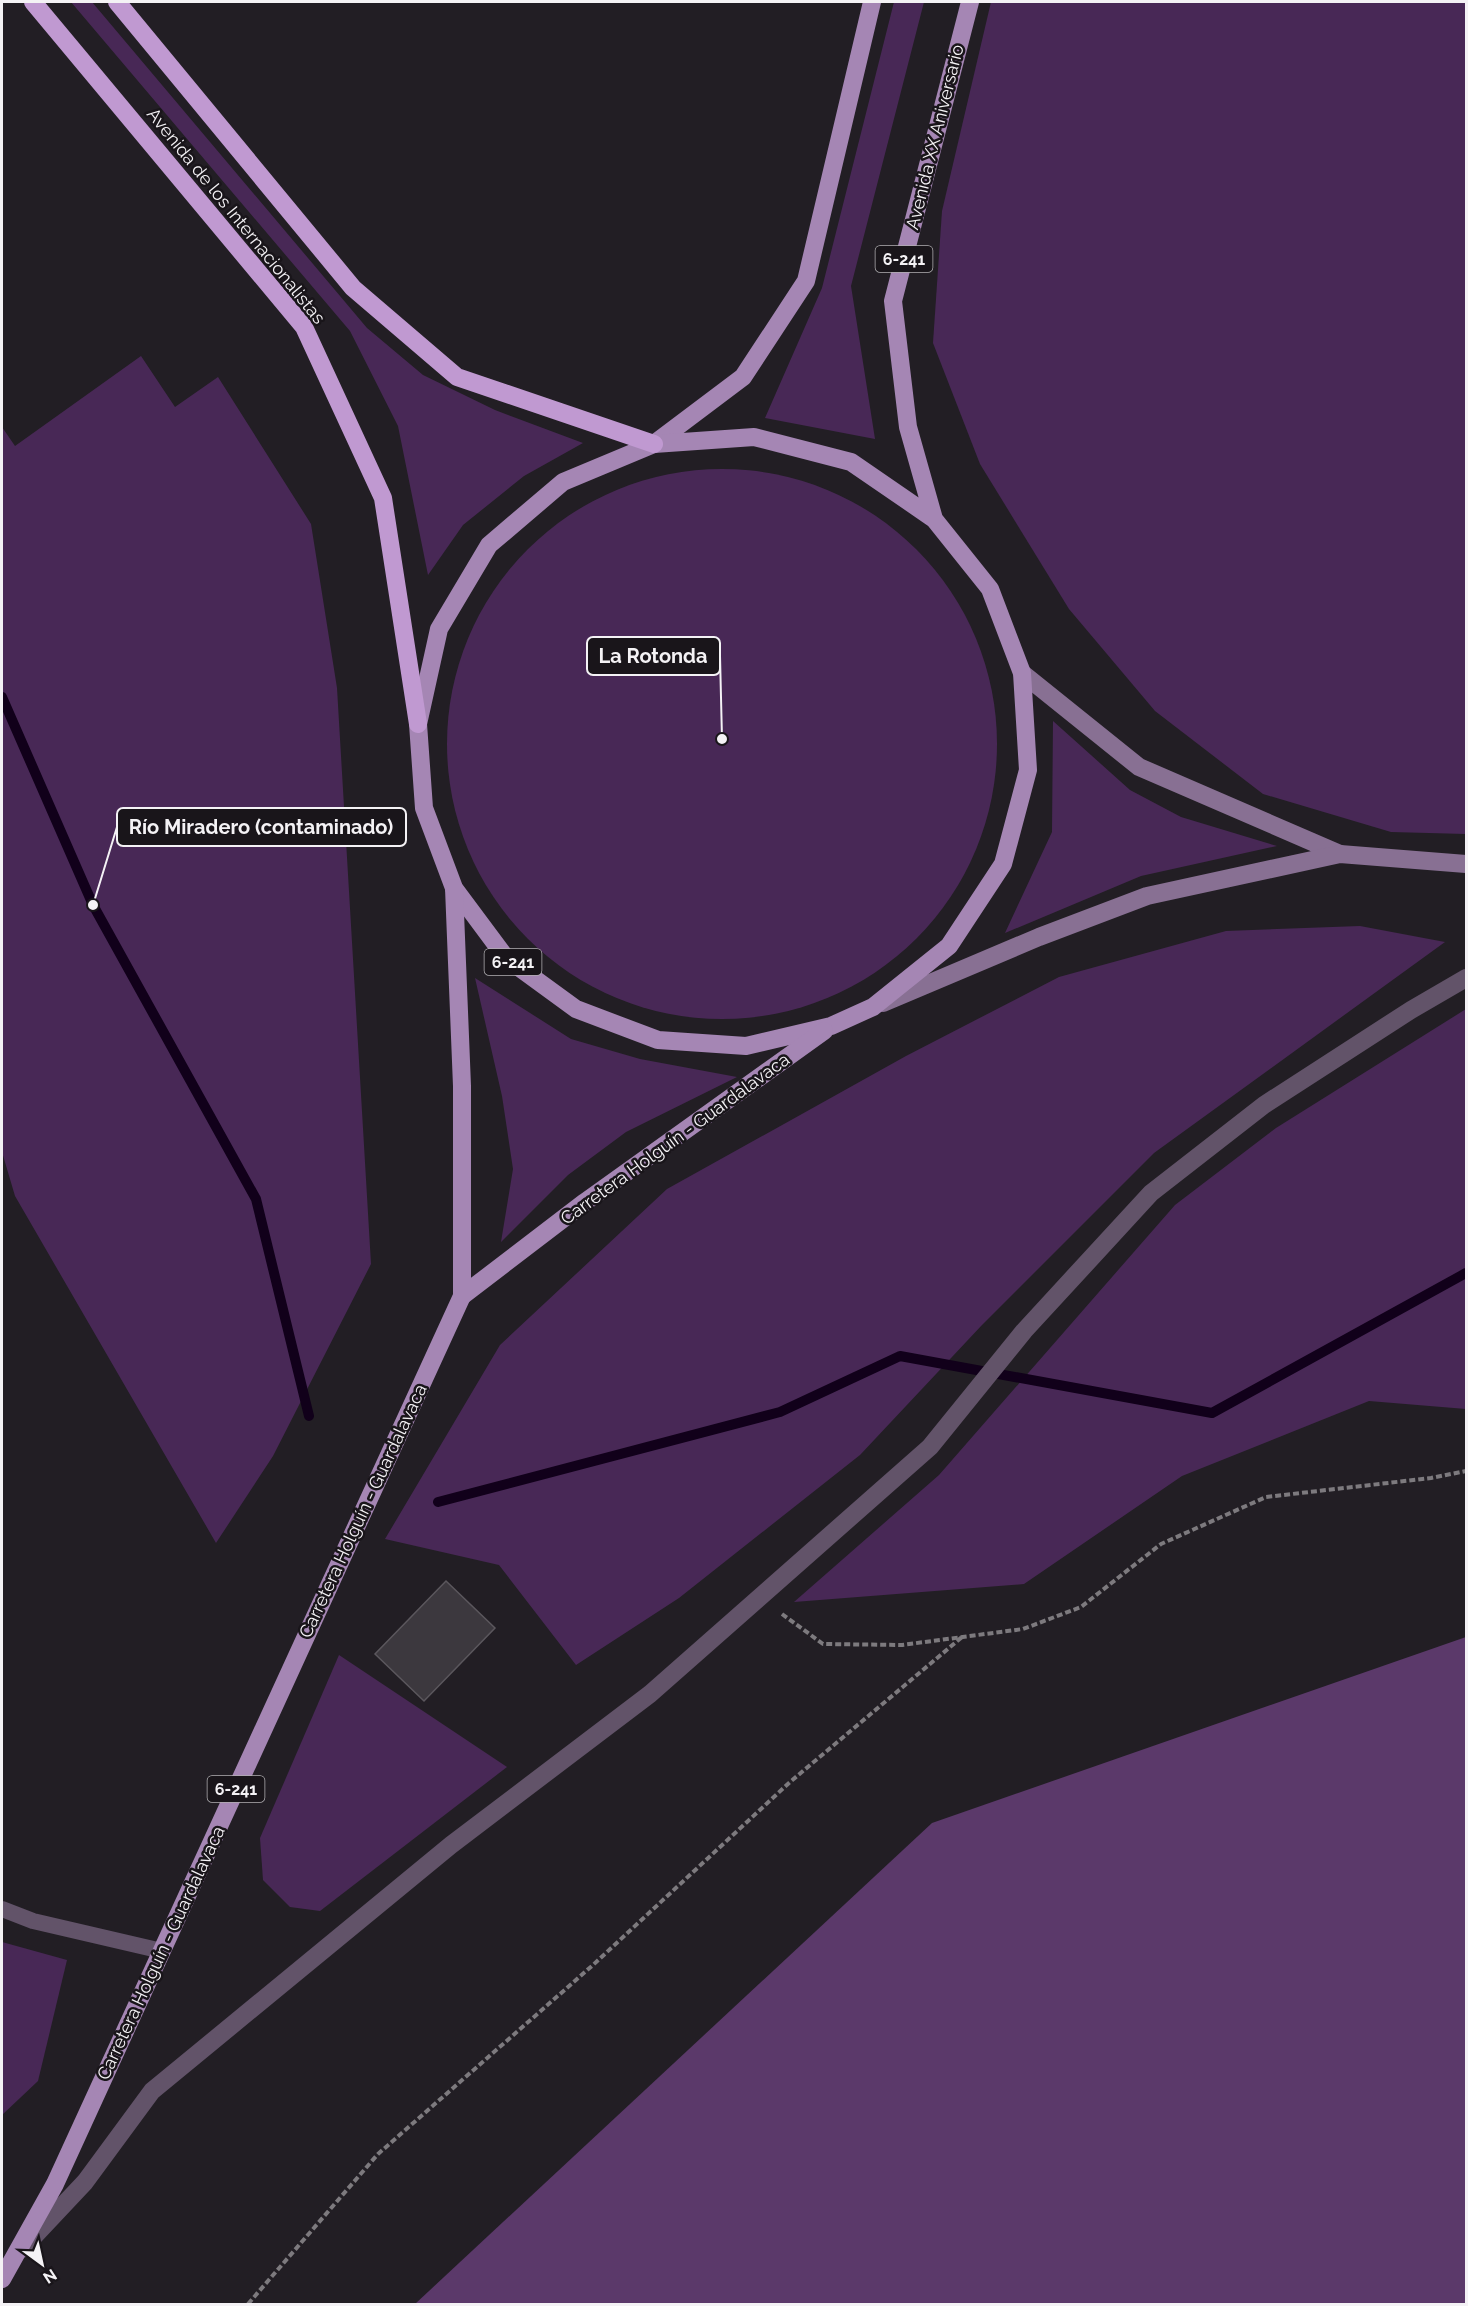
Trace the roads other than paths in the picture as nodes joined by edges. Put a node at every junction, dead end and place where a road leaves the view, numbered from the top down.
1 (33, 2) edge
2 (117, 2) edge
3 (872, 2) edge
4 (970, 2) edge
5 (654, 444) junction
6 (934, 519) junction
7 (1022, 672) junction
8 (418, 724) junction
9 (1340, 854) junction
10 (1467, 864) edge
11 (454, 888) junction
12 (1467, 978) edge
13 (873, 1007) junction
14 (831, 1026) junction
15 (462, 1296) junction
16 (2, 1909) edge
17 (162, 1951) junction
18 (13, 2259) junction
19 (2, 2279) edge

1 - 8 highway, Avenida de los Internacionalistas
2 - 5 highway
3 - 5 main road, 6-241
4 - 6 main road, Avenida XX Aniversario / 6-241
5 - 6 main road, 6-241
5 - 8 main road, 6-241
6 - 7 main road, 6-241
7 - 9 main road
7 - 13 main road, 6-241
8 - 11 main road, 6-241
9 - 10 main road
9 - 13 main road
11 - 14 main road, 6-241
11 - 15 main road, Carretera Holguín - Guardalavaca / 6-241
12 - 18 street
13 - 14 main road, 6-241
14 - 15 main road, Carretera Holguín - Guardalavaca / 6-241
15 - 17 main road, Carretera Holguín - Guardalavaca / 6-241
16 - 17 lane
17 - 18 main road, Carretera Holguín - Guardalavaca / 6-241
18 - 19 main road, Carretera Holguín - Guardalavaca / 6-241

